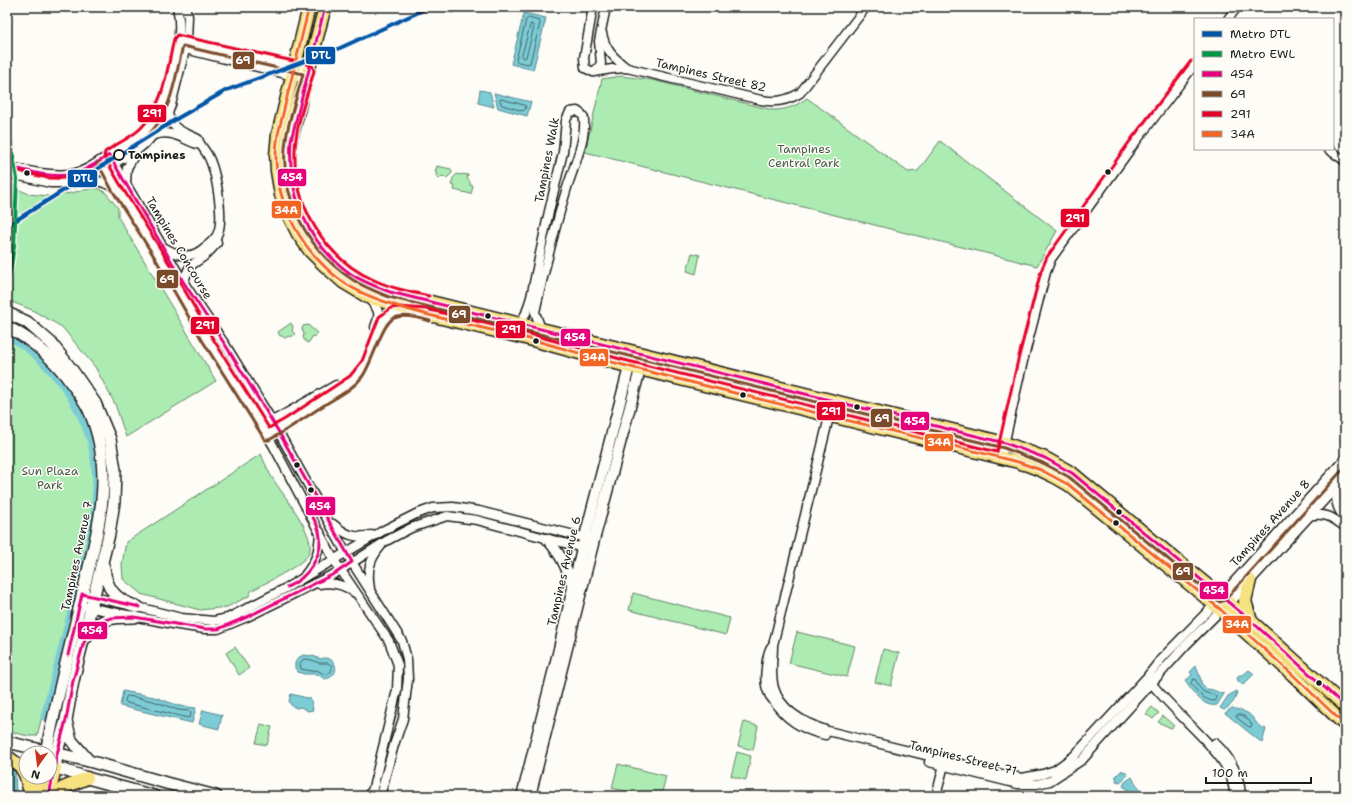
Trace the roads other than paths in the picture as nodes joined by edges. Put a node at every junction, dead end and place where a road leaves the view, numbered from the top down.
1 (178, 7) edge
2 (185, 7) edge
3 (309, 7) edge
4 (325, 7) edge
5 (593, 7) edge
6 (606, 7) edge
7 (866, 7) edge
8 (1237, 7) edge
9 (1229, 18) edge
10 (602, 26) junction
11 (182, 44) junction
12 (1194, 65) edge
13 (627, 68) junction
14 (294, 71) junction
15 (593, 72) junction
16 (308, 74) junction
17 (168, 113) junction
18 (154, 135) junction
19 (200, 145) junction
20 (1329, 150) edge
21 (136, 151) junction
22 (109, 155) junction
23 (101, 160) junction
24 (1345, 161) edge
25 (114, 163) junction
26 (7, 166) edge
27 (106, 168) junction
28 (7, 174) edge
29 (82, 180) junction
30 (126, 183) junction
31 (116, 187) junction
32 (216, 236) junction
33 (164, 247) junction
34 (184, 283) junction
35 (368, 297) junction
36 (7, 313) edge
37 (425, 314) junction
38 (520, 324) junction
39 (7, 327) edge
40 (541, 329) junction
41 (525, 338) junction
42 (638, 353) junction
43 (635, 368) junction
44 (833, 401) junction
45 (830, 416) junction
46 (272, 421) junction
47 (262, 427) junction
48 (278, 429) junction
49 (267, 435) junction
50 (1005, 443) junction
51 (1001, 458) junction
52 (1345, 460) edge
53 (1345, 476) edge
54 (1336, 486) junction
55 (1308, 516) junction
56 (1345, 517) edge
57 (329, 521) junction
58 (1345, 527) edge
59 (320, 532) junction
60 (380, 532) junction
61 (589, 538) junction
62 (547, 539) junction
63 (386, 541) junction
64 (587, 549) junction
65 (346, 553) junction
66 (334, 560) junction
67 (103, 561) junction
68 (352, 562) junction
69 (341, 570) junction
70 (302, 579) junction
71 (1250, 580) junction
72 (311, 585) junction
73 (573, 587) junction
74 (371, 594) junction
75 (81, 600) junction
76 (364, 602) junction
77 (93, 603) junction
78 (1221, 604) junction
79 (136, 612) junction
80 (1251, 621) junction
81 (83, 645) junction
82 (1149, 680) junction
83 (1345, 706) edge
84 (66, 720) junction
85 (1345, 725) edge
86 (1196, 729) junction
87 (7, 742) edge
88 (19, 745) edge
89 (52, 745) edge
90 (54, 745) edge
91 (58, 755) edge
92 (7, 757) edge
93 (18, 759) edge
94 (88, 761) junction
95 (944, 763) junction
96 (18, 765) edge
97 (58, 768) edge
98 (87, 778) junction
99 (28, 785) edge
100 (39, 785) edge
101 (51, 785) edge
102 (373, 795) edge
103 (31, 796) edge
104 (37, 796) edge
105 (50, 796) edge
106 (56, 796) edge
107 (154, 796) edge
108 (216, 796) edge
109 (522, 796) edge
110 (530, 796) edge
111 (936, 796) edge
112 (1234, 796) edge
113 (1241, 796) edge

1 - 11 street
2 - 11 street
3 - 14 main road
4 - 16 main road
5 - 15 street
6 - 10 street, Tampines Street 82
7 - 13 street, Tampines Street 82
8 - 9 street
10 - 13 street, Tampines Street 82
10 - 15 street, Tampines Street 82
11 - 14 street
11 - 17 street
11 - 22 street
12 - 50 street
13 - 15 street, Tampines Street 82
14 - 16 street
14 - 35 main road
16 - 38 main road
17 - 18 street
17 - 19 street
18 - 19 street
18 - 21 street
19 - 32 street
20 - 24 street
21 - 25 street
21 - 30 street
22 - 23 street
22 - 25 street, Tampines Concourse
23 - 26 street
23 - 27 street, Tampines Concourse
25 - 27 street
25 - 30 street, Tampines Concourse
27 - 29 street
27 - 31 street, Tampines Concourse
28 - 29 street
29 - 31 street
30 - 33 street, Tampines Concourse
31 - 47 street, Tampines Concourse
32 - 33 street
32 - 34 street
33 - 34 street, Tampines Concourse
34 - 46 street, Tampines Concourse
35 - 37 main road
35 - 46 street
36 - 67 main road, Tampines Avenue 7
37 - 41 main road
37 - 48 street
38 - 40 main road
38 - 40 street, Tampines Walk
38 - 41 main road
39 - 75 main road, Tampines Avenue 7
40 - 42 main road
41 - 43 main road
42 - 43 street, Tampines Avenue 6
42 - 44 main road
43 - 45 main road
43 - 61 street, Tampines Avenue 6
44 - 45 street, Tampines Street 71
44 - 50 main road
45 - 51 main road
45 - 95 street, Tampines Street 71
46 - 47 street
46 - 48 street, Tampines Concourse
47 - 49 street, Tampines Concourse
48 - 49 street
48 - 57 street, Tampines Concourse
49 - 59 street, Tampines Concourse
50 - 51 street
50 - 78 main road
51 - 78 main road
52 - 78 street, Tampines Avenue 8
53 - 54 street, Tampines Avenue 8
54 - 55 street, Tampines Avenue 8
54 - 56 street
55 - 58 street
55 - 71 street, Tampines Avenue 8
57 - 60 street
57 - 65 street, Tampines Concourse
59 - 66 street, Tampines Concourse
59 - 70 street
60 - 61 street
60 - 65 street
61 - 64 street, Tampines Avenue 6
62 - 63 street
62 - 64 street
62 - 73 street
63 - 68 street
63 - 74 street, Tampines Concourse
64 - 73 street, Tampines Avenue 6
64 - 110 street, Tampines Avenue 6
65 - 66 street
65 - 68 street, Tampines Concourse
66 - 69 street, Tampines Concourse
66 - 70 street
67 - 77 main road, Tampines Avenue 7
67 - 79 main road
68 - 69 street
68 - 74 street, Tampines Concourse
69 - 72 street
69 - 76 street, Tampines Concourse
70 - 79 street
71 - 78 street, Tampines Avenue 8
71 - 80 main road
72 - 76 street
72 - 79 street
73 - 109 street, Tampines Avenue 6
74 - 102 street, Tampines Concourse
75 - 77 street
75 - 89 main road, Tampines Avenue 7
76 - 102 street, Tampines Concourse
77 - 79 street
77 - 81 main road, Tampines Avenue 7
78 - 80 main road
78 - 82 street, Tampines Street 71
78 - 85 main road
79 - 81 main road
80 - 83 main road
81 - 84 main road, Tampines Avenue 7
82 - 86 street
82 - 95 street, Tampines Street 71
84 - 90 main road, Tampines Avenue 7
84 - 94 main road
86 - 112 street
86 - 113 street
87 - 88 main road
91 - 94 main road
92 - 93 main road
92 - 96 main road
94 - 108 main road
95 - 111 street
97 - 98 main road
98 - 106 main road
98 - 107 main road
99 - 103 main road
100 - 104 main road
101 - 105 main road

